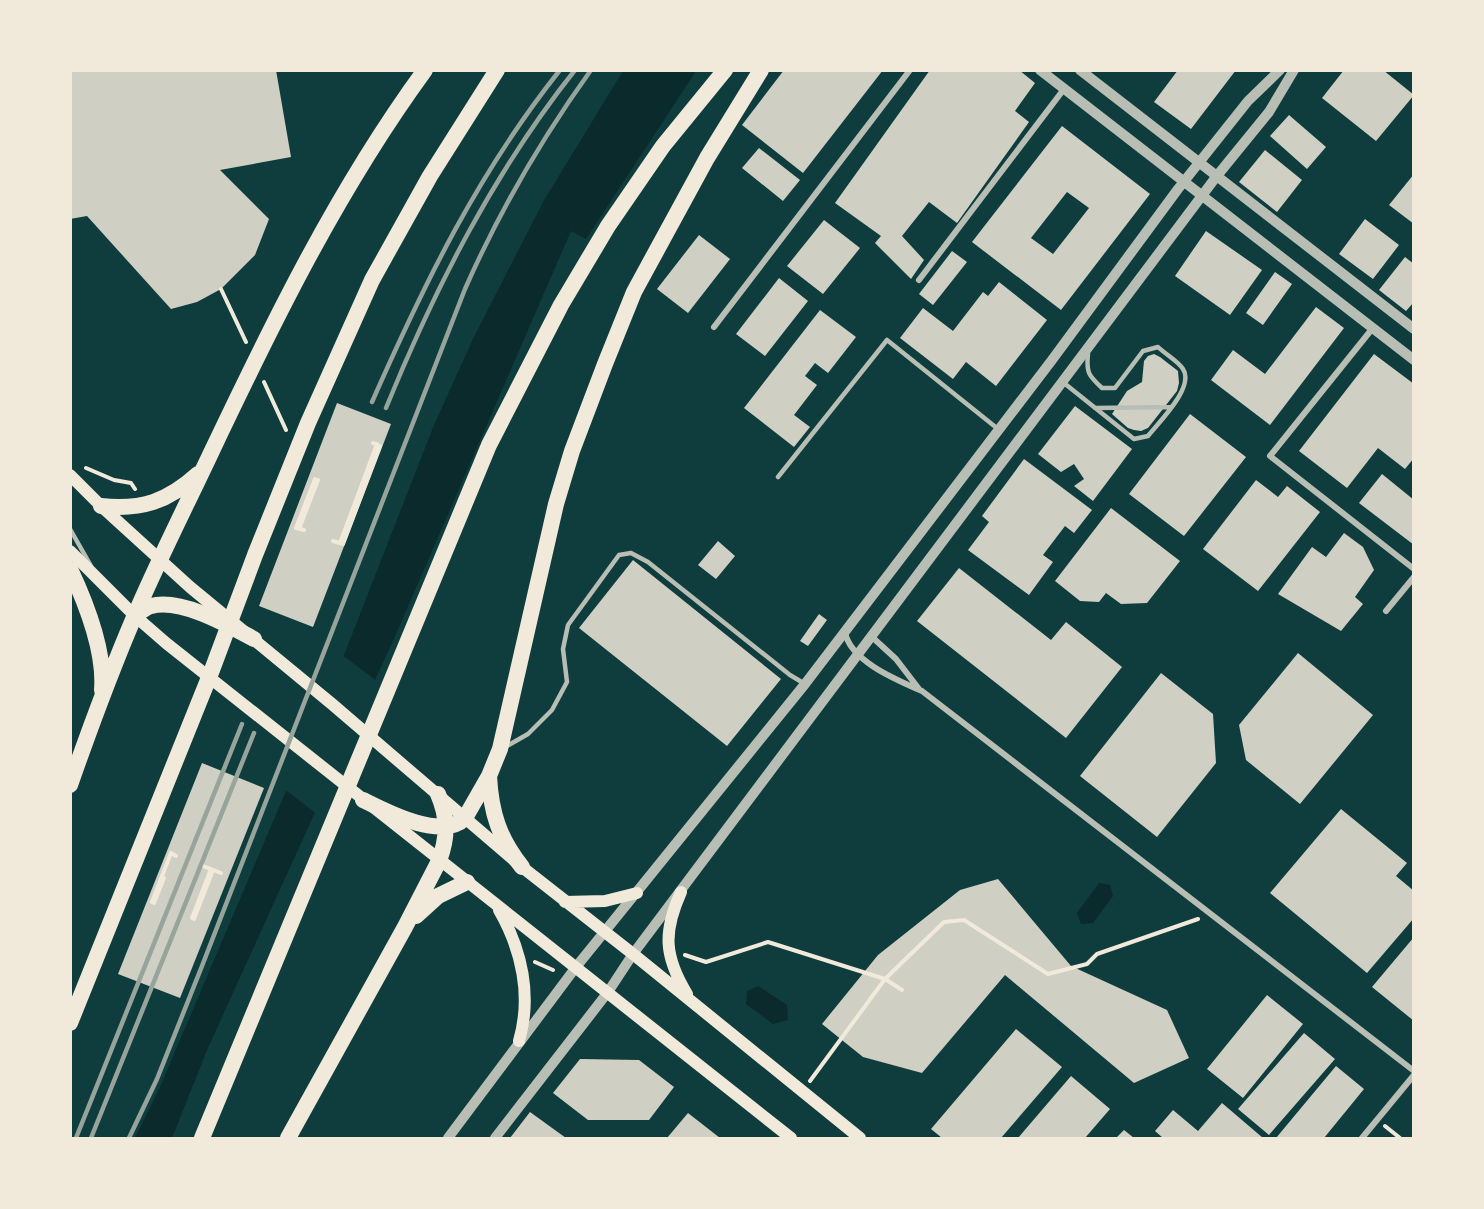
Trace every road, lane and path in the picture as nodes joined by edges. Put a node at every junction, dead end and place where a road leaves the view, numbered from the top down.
1 (425, 70) edge
2 (497, 70) edge
3 (725, 70) edge
4 (761, 70) edge
5 (910, 70) edge
6 (1040, 70) edge
7 (1080, 70) edge
8 (1280, 70) edge
9 (1294, 70) edge
10 (1064, 89) junction
11 (1199, 163) junction
12 (1216, 177) junction
13 (1184, 182) junction
14 (1202, 197) junction
15 (919, 280) dead end
16 (714, 327) dead end
17 (1372, 329) junction
18 (1413, 329) edge
19 (1088, 349) junction
20 (1413, 360) edge
21 (1064, 383) junction
22 (1171, 407) junction
23 (832, 408) junction
24 (1095, 408) junction
25 (838, 414) dead end
26 (998, 429) junction
27 (375, 444) dead end
28 (83, 466) dead end
29 (204, 467) junction
30 (70, 475) edge
31 (778, 477) dead end
32 (316, 480) dead end
33 (101, 506) junction
34 (143, 506) junction
35 (70, 529) edge
36 (301, 530) dead end
37 (333, 541) dead end
38 (70, 551) edge
39 (160, 559) junction
40 (70, 569) edge
41 (1413, 569) edge
42 (96, 577) junction
43 (1413, 577) edge
44 (1386, 611) dead end
45 (135, 616) junction
46 (845, 631) junction
47 (871, 636) junction
48 (254, 639) junction
49 (857, 654) junction
50 (805, 684) junction
51 (922, 692) junction
52 (100, 700) junction
53 (500, 749) junction
54 (489, 776) junction
55 (70, 785) edge
56 (435, 792) junction
57 (363, 800) joint
58 (465, 818) junction
59 (446, 826) junction
60 (415, 831) junction
61 (175, 855) dead end
62 (439, 861) junction
63 (203, 866) dead end
64 (522, 867) junction
65 (212, 869) junction
66 (221, 873) dead end
67 (467, 882) junction
68 (681, 892) junction
69 (637, 893) junction
70 (153, 902) dead end
71 (565, 902) junction
72 (495, 904) junction
73 (1210, 915) junction
74 (193, 918) dead end
75 (405, 927) junction
76 (604, 932) junction
77 (668, 948) junction
78 (633, 954) junction
79 (576, 966) junction
80 (885, 979) junction
81 (902, 990) dead end
82 (608, 992) junction
83 (693, 1002) junction
84 (70, 1023) edge
85 (519, 1041) junction
86 (1413, 1073) edge
87 (802, 1091) junction
88 (1377, 1120) junction
89 (202, 1138) edge
90 (288, 1138) edge
91 (448, 1138) edge
92 (495, 1138) edge
93 (791, 1138) edge
94 (860, 1138) edge
95 (1362, 1138) edge
96 (1400, 1138) edge

1 - 29 highway
2 - 84 highway
3 - 89 highway
4 - 53 highway
5 - 16 street
6 - 10 street
7 - 11 street
8 - 11 street
9 - 12 street
10 - 13 street
10 - 15 street
11 - 12 street
11 - 13 street
12 - 14 street
12 - 18 street
13 - 14 street
13 - 26 street
14 - 17 street
14 - 19 street
17 - 20 street
17 - 41 street
19 - 21 street
19 - 22 lane
21 - 24 lane
21 - 47 street
22 - 24 lane
22 - 24 lane
23 - 25 lane
23 - 26 lane
23 - 31 lane
26 - 46 street
27 - 37 path
28 - 34 path
29 - 34 highway
29 - 39 highway
30 - 33 main road
32 - 36 path
33 - 34 highway
33 - 39 main road
35 - 42 lane
38 - 42 main road
39 - 45 highway
39 - 48 main road
40 - 52 highway
42 - 45 main road
43 - 44 street
45 - 48 highway
45 - 52 highway
45 - 57 main road
46 - 49 street
46 - 50 street
47 - 49 street
47 - 51 street
48 - 56 main road
49 - 51 street
49 - 68 street
50 - 53 lane
50 - 69 street
51 - 73 street
52 - 55 highway
53 - 54 highway
54 - 58 highway
54 - 64 highway
56 - 58 main road
56 - 59 highway
57 - 60 highway
58 - 59 highway
58 - 64 main road
59 - 60 highway
59 - 62 highway
60 - 62 main road
61 - 70 path
62 - 67 main road
62 - 75 highway
63 - 65 path
64 - 71 main road
65 - 66 path
65 - 74 path
67 - 72 main road
67 - 75 highway
68 - 77 main road
68 - 78 street
69 - 71 main road
69 - 76 street
71 - 76 main road
72 - 79 main road
72 - 85 main road
73 - 80 path
73 - 86 street
75 - 90 highway
76 - 78 main road
76 - 79 street
77 - 80 path
77 - 83 main road
78 - 82 street
78 - 83 main road
79 - 82 main road
79 - 85 street
80 - 81 path
80 - 87 path
82 - 92 street
82 - 93 main road
83 - 87 main road
85 - 91 street
86 - 88 street
87 - 94 main road
88 - 95 street
88 - 96 path

